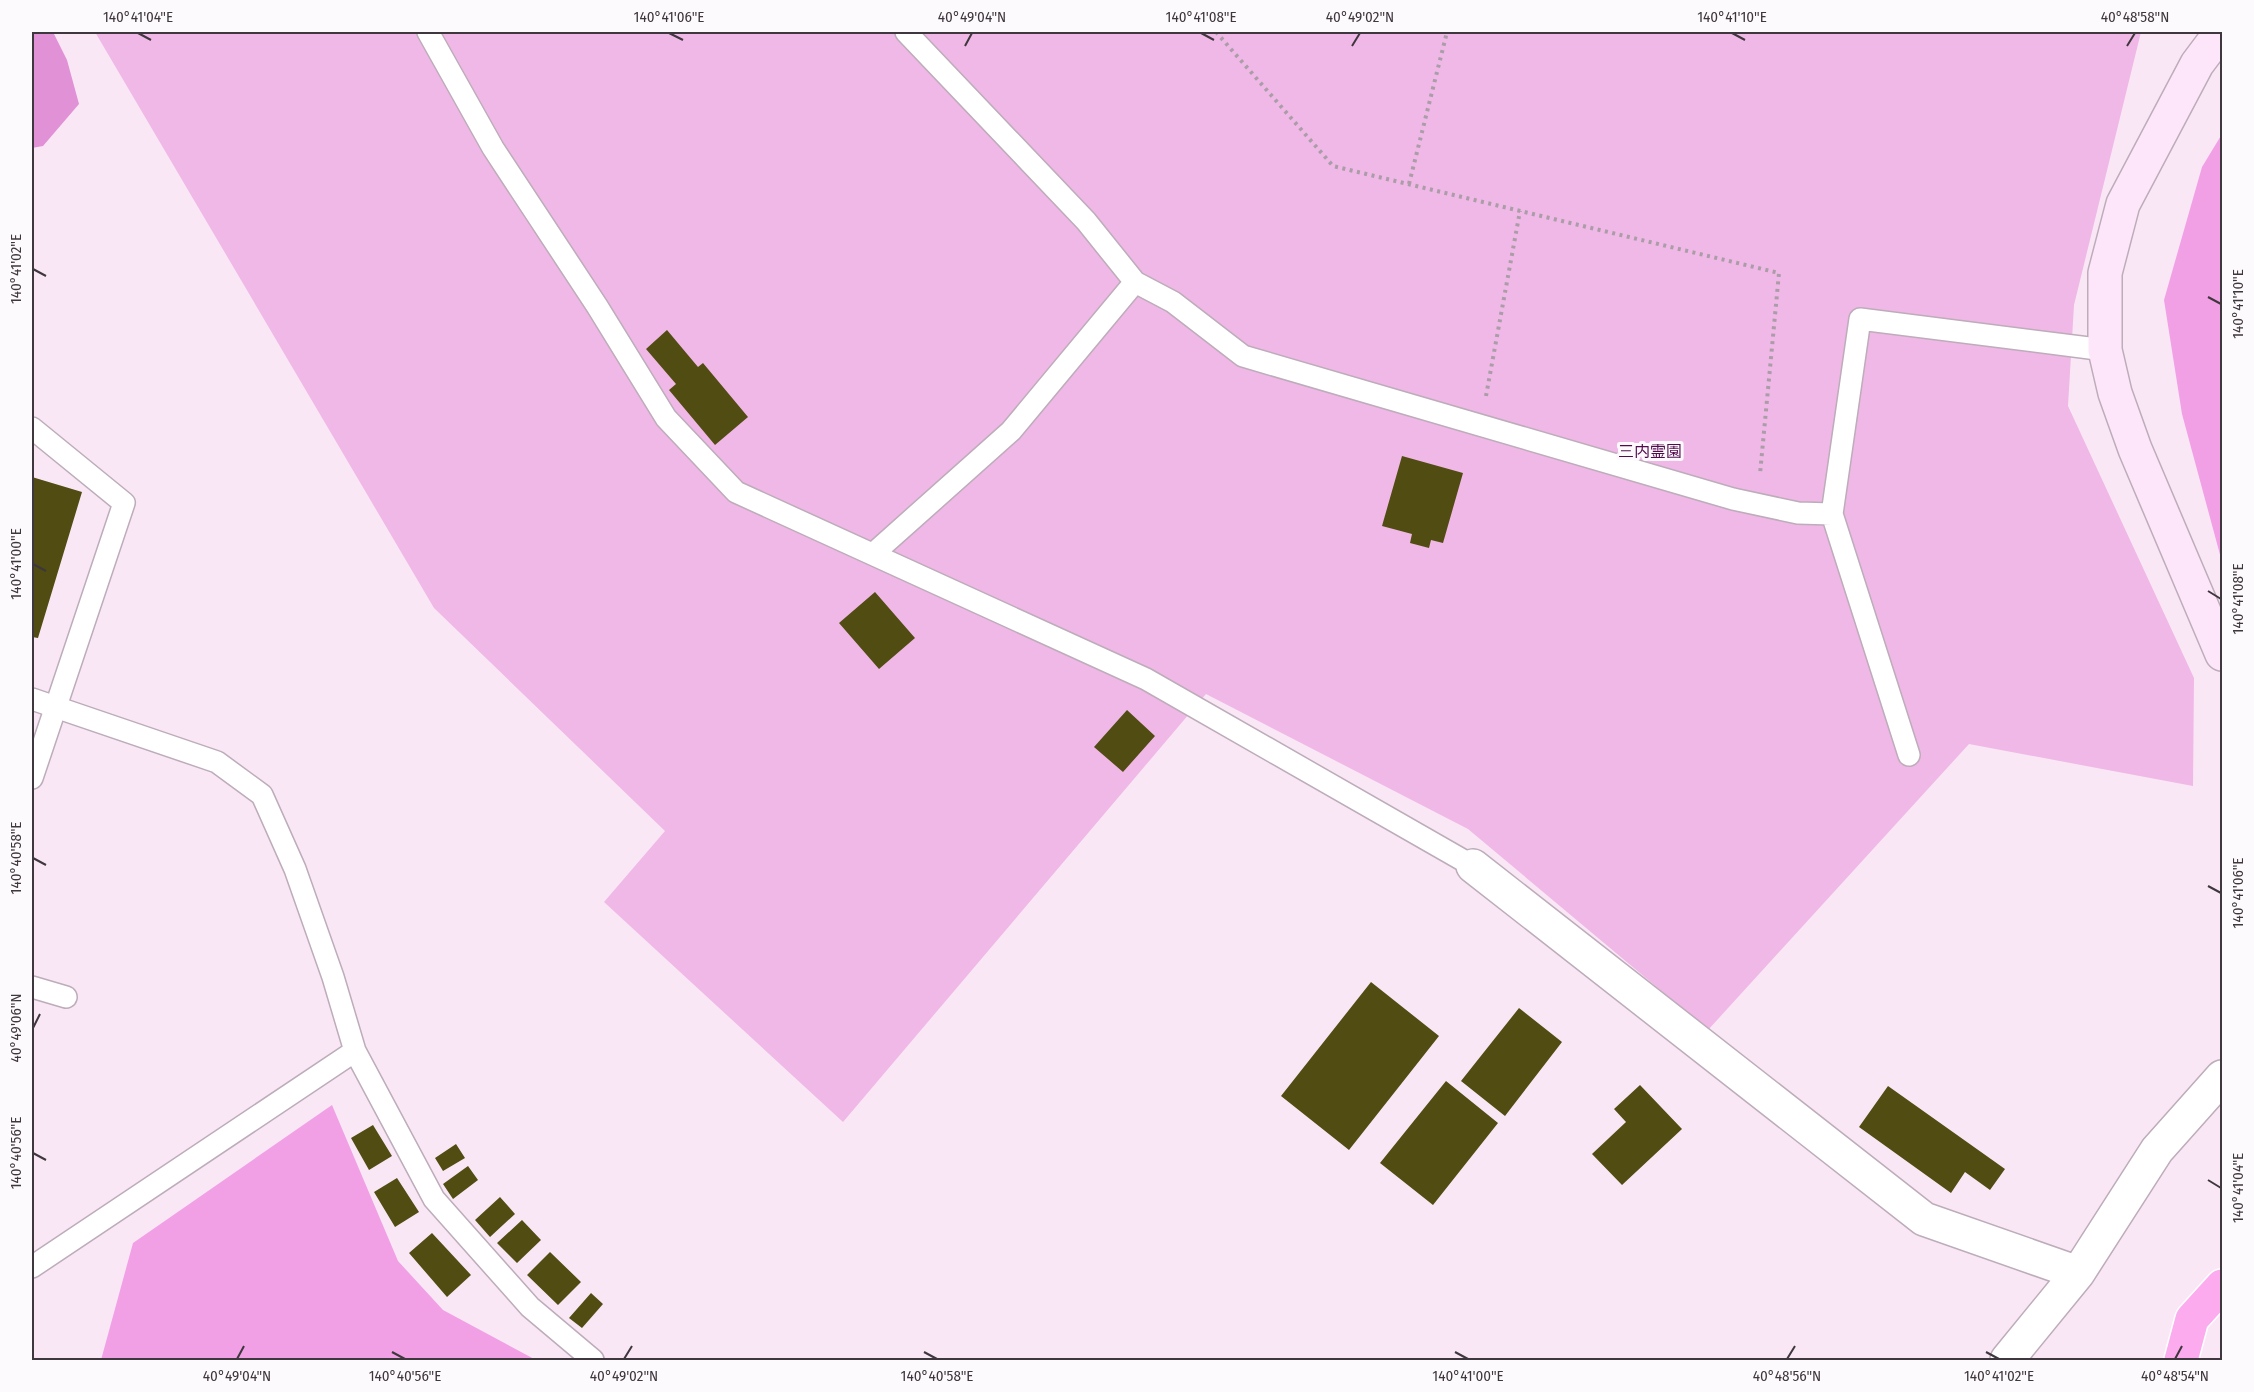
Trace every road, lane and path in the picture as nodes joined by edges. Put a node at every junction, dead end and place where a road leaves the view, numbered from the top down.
1 (428, 32) edge
2 (906, 32) edge
3 (1216, 32) edge
4 (1447, 32) edge
5 (2221, 32) edge
6 (1409, 184) junction
7 (1520, 211) junction
8 (1135, 282) junction
9 (2105, 350) junction
10 (1480, 425) junction
11 (32, 428) edge
12 (1758, 504) junction
13 (1832, 514) junction
14 (873, 554) junction
15 (2223, 654) edge
16 (32, 699) edge
17 (55, 707) junction
18 (1909, 755) dead end
19 (32, 778) edge
20 (1473, 866) joint
21 (32, 987) edge
22 (66, 997) dead end
23 (355, 1051) junction
24 (2223, 1077) edge
25 (32, 1266) edge
26 (2078, 1273) junction
27 (2223, 1286) edge
28 (593, 1360) edge
29 (2007, 1360) edge
30 (2181, 1360) edge

1 - 14 lane
2 - 8 lane
3 - 6 path
4 - 6 path
5 - 9 street
6 - 7 path
7 - 10 path
7 - 12 path
8 - 10 lane
8 - 14 lane
9 - 13 lane
9 - 15 street
10 - 12 lane
11 - 17 lane
12 - 13 lane
13 - 18 lane
14 - 20 lane
16 - 17 lane
17 - 19 lane
17 - 23 lane
20 - 26 street
21 - 22 lane
23 - 25 lane
23 - 28 lane
24 - 26 street
26 - 29 street
27 - 30 highway

